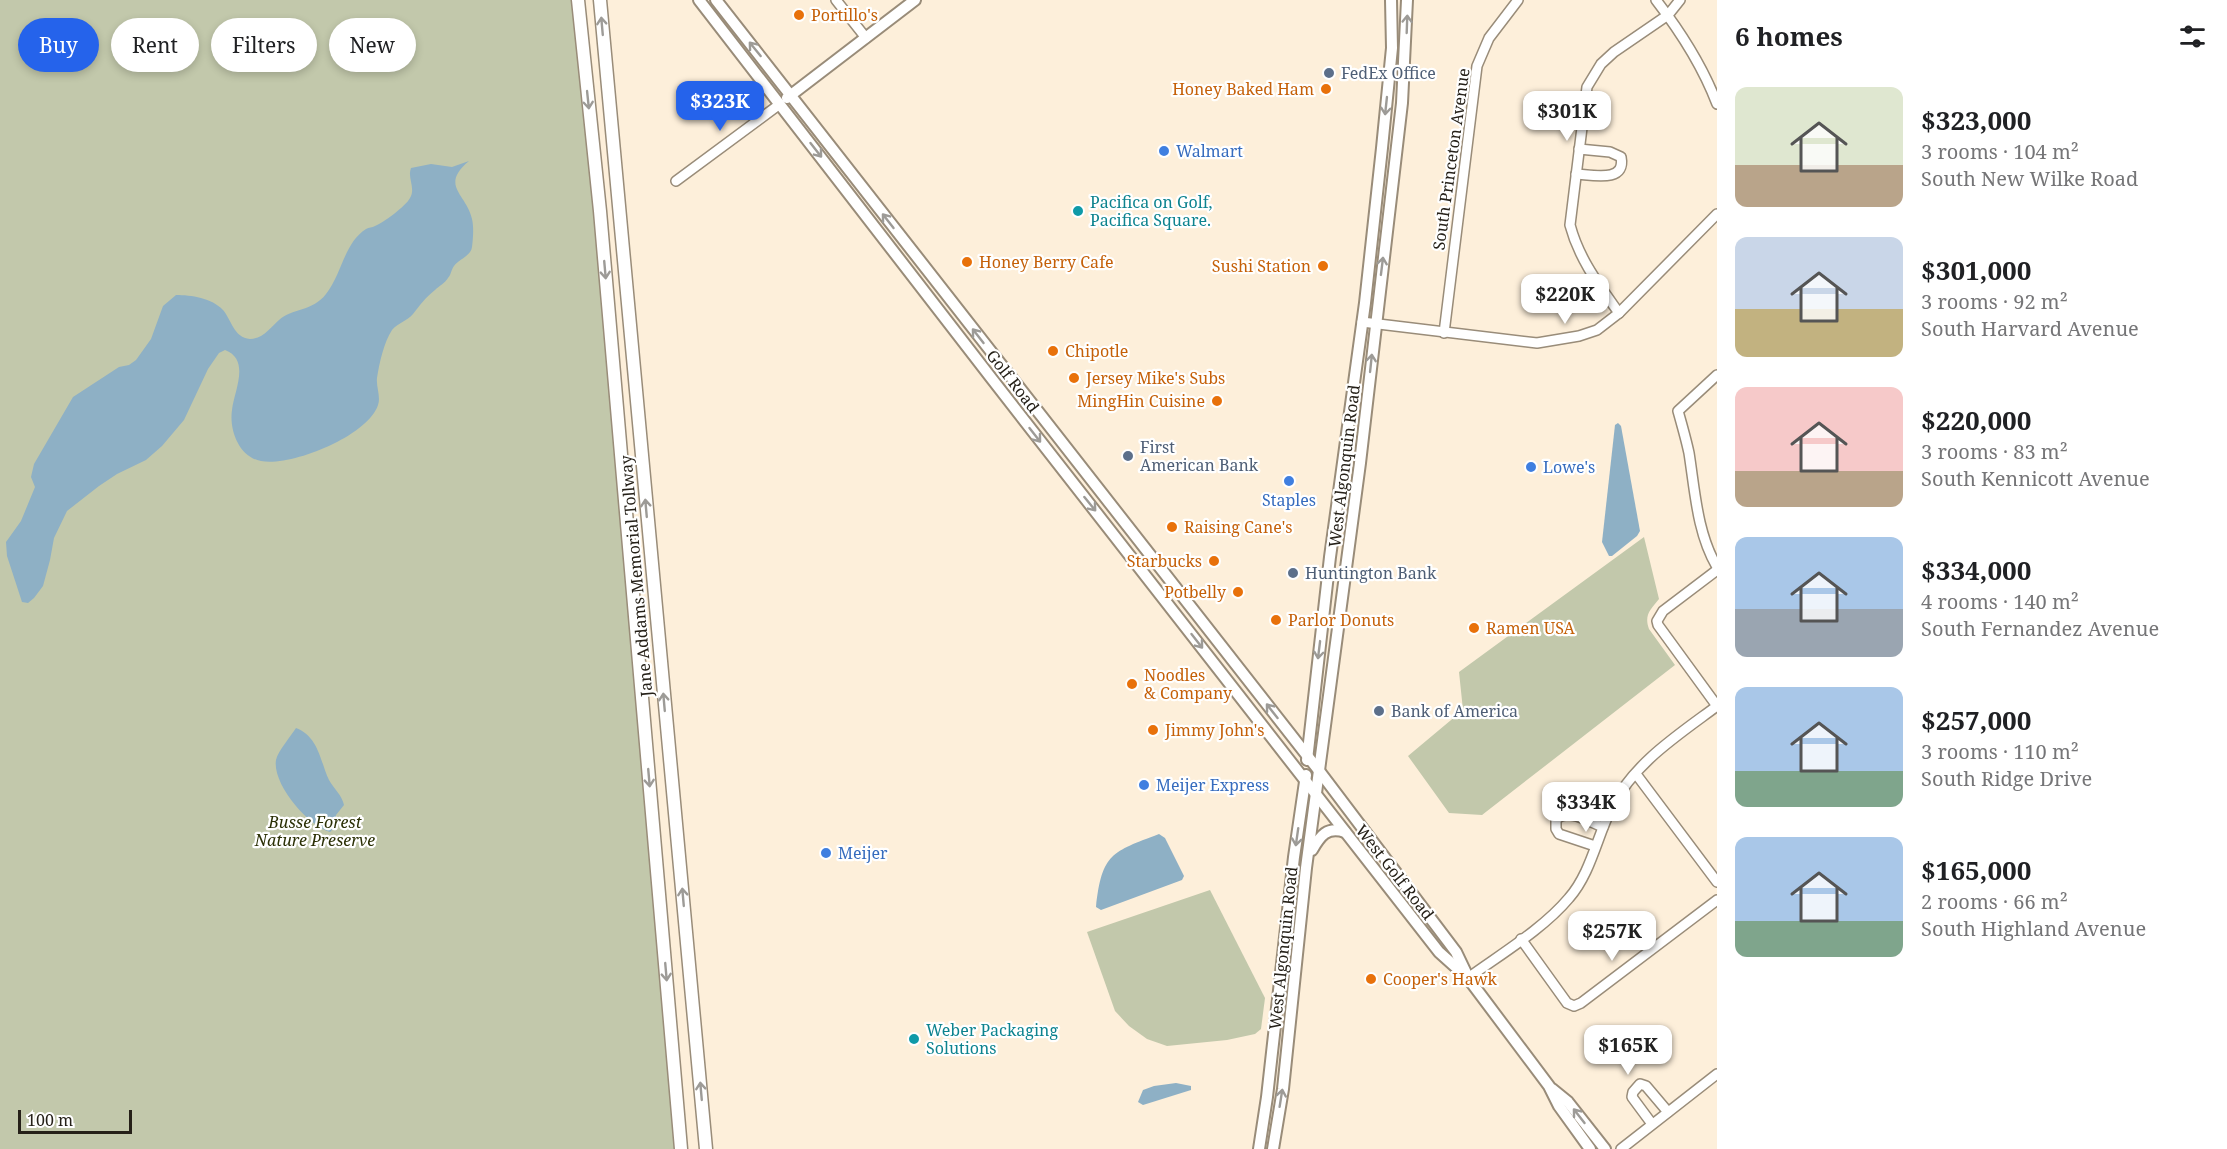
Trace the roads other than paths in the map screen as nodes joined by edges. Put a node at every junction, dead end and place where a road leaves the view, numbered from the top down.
1 (578, 0) edge
2 (600, 0) edge
3 (699, 0) edge
4 (716, 0) edge
5 (836, 0) edge
6 (915, 0) edge
7 (1391, 0) edge
8 (1407, 0) edge
9 (1518, 0) edge
10 (1656, 0) edge
11 (1680, 0) edge
12 (1668, 15) junction
13 (866, 38) junction
14 (792, 95) junction
15 (780, 104) junction
16 (1717, 104) edge
17 (1580, 149) junction
18 (1576, 174) junction
19 (676, 182) dead end
20 (1717, 214) edge
21 (1619, 313) junction
22 (1362, 321) junction
23 (1376, 324) junction
24 (1444, 333) junction
25 (1717, 375) edge
26 (1717, 568) edge
27 (1717, 706) edge
28 (1308, 757) junction
29 (1320, 772) junction
30 (1636, 774) junction
31 (1305, 779) junction
32 (1316, 794) junction
33 (1603, 827) junction
34 (1345, 832) junction
35 (1595, 846) junction
36 (1307, 858) junction
37 (1717, 882) edge
38 (1717, 900) edge
39 (1521, 939) junction
40 (1468, 978) junction
41 (1717, 1074) edge
42 (1550, 1086) junction
43 (1668, 1112) junction
44 (1652, 1124) junction
45 (681, 1149) edge
46 (706, 1149) edge
47 (1259, 1149) edge
48 (1273, 1149) edge
49 (1590, 1149) edge
50 (1605, 1149) edge
51 (1621, 1149) edge

1 -> 45 highway, Jane Addams Memorial Tollway
46 -> 2 highway, Jane Addams Memorial Tollway
3 - 15 main road, Golf Road
14 -> 4 main road, Golf Road
5 - 13 street
6 - 13 main road
7 -> 22 main road, West Algonquin Road
23 -> 8 main road, West Algonquin Road
9 - 24 street, South Princeton Avenue
10 - 12 street
11 - 12 street
12 - 16 street
12 - 17 street
13 - 14 main road
14 - 15 main road
28 -> 14 main road, Golf Road
15 - 19 street
15 -> 31 main road, Golf Road
17 - 18 street
17 - 18 street
18 - 21 street
20 - 21 street
21 - 24 street
22 - 23 street
22 -> 28 main road, West Algonquin Road
23 - 24 street
29 -> 23 main road, West Algonquin Road
25 - 26 street
26 - 27 street
27 - 30 street
28 - 29 main road, Golf Road
28 - 31 main road, West Algonquin Road
29 - 32 main road, West Algonquin Road
29 - 40 main road, West Golf Road
30 - 33 street
30 - 37 street
31 - 32 main road, West Golf Road
31 -> 47 main road, West Algonquin Road
32 - 34 main road, West Golf Road
32 - 36 main road, West Algonquin Road
33 - 35 street
33 - 35 street
34 - 36 main road
34 - 40 main road, West Golf Road
35 - 39 street
48 -> 36 main road, West Algonquin Road
38 - 39 street
39 - 40 street
40 - 42 main road, West Golf Road
41 - 43 street
42 - 49 main road, West Golf Road
50 -> 42 main road, West Golf Road
43 - 44 street
43 - 44 street
44 - 51 street

